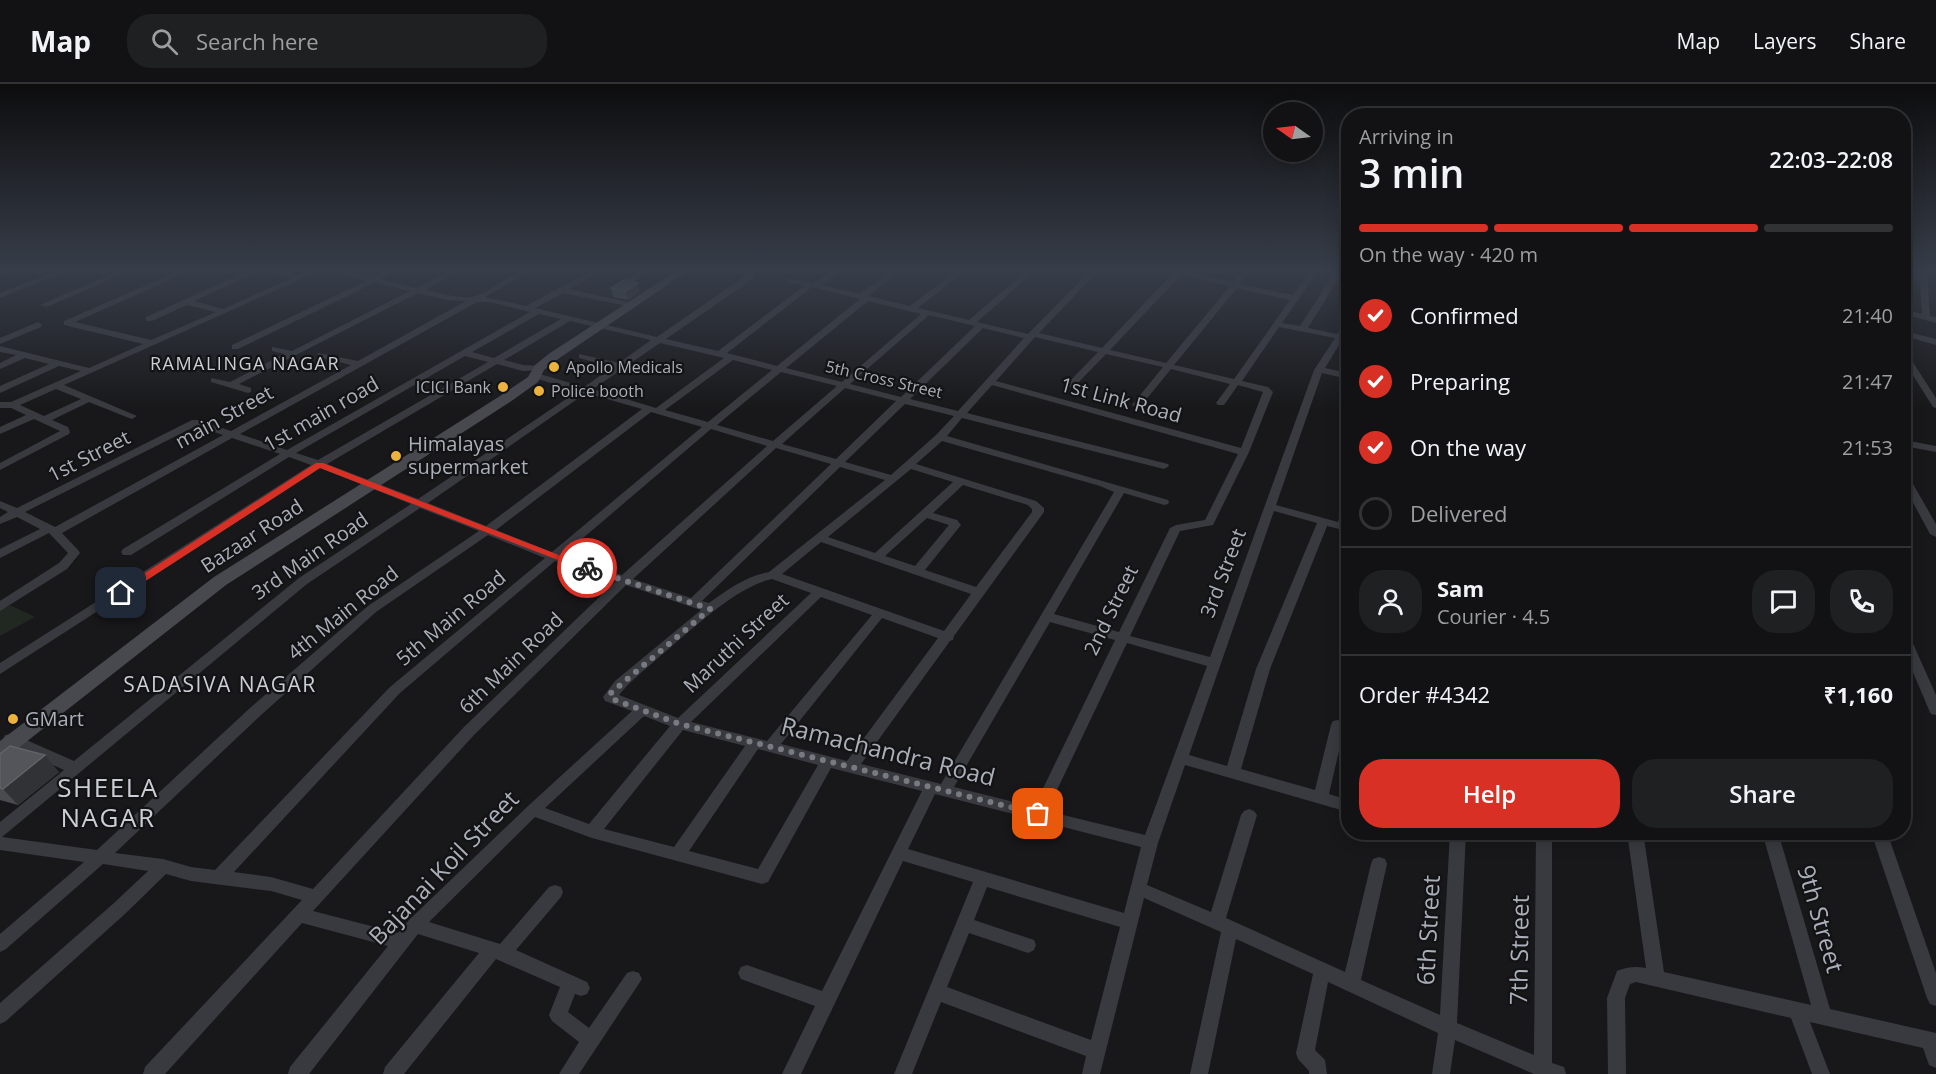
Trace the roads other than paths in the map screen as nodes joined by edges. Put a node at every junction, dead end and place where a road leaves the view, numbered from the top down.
1 (80, 317) edge
2 (153, 317) edge
3 (209, 317) edge
4 (297, 317) edge
5 (364, 317) edge
6 (442, 317) edge
7 (521, 317) edge
8 (561, 317) edge
9 (610, 317) edge
10 (617, 317) edge
11 (690, 317) edge
12 (769, 317) edge
13 (841, 317) edge
14 (922, 317) edge
15 (946, 317) edge
16 (983, 317) edge
17 (1049, 317) edge
18 (1135, 317) edge
19 (1207, 317) edge
20 (1281, 317) edge
21 (1310, 317) edge
22 (1923, 317) edge
23 (1926, 318) joint
24 (149, 319) dead end
25 (568, 319) junction
26 (1936, 320) edge
27 (976, 324) junction
28 (1277, 324) junction
29 (38, 325) dead end
30 (598, 325) junction
31 (1303, 329) junction
32 (1031, 335) junction
33 (1911, 336) edge
34 (1340, 337) joint
35 (657, 340) junction
36 (0, 342) edge
37 (1936, 342) edge
38 (150, 343) junction
39 (235, 347) dead end
40 (0, 349) edge
41 (275, 349) dead end
42 (1103, 351) junction
43 (464, 353) junction
44 (292, 354) junction
45 (720, 354) junction
46 (24, 355) junction
47 (321, 355) dead end
48 (582, 356) dead end
49 (731, 357) junction
50 (496, 362) junction
51 (56, 364) junction
52 (250, 364) dead end
53 (358, 364) junction
54 (0, 366) edge
55 (620, 366) junction
56 (1168, 366) junction
57 (1911, 366) edge
58 (264, 368) junction
59 (782, 369) junction
60 (87, 370) junction
61 (1319, 370) junction
62 (537, 372) junction
63 (1341, 375) edge
64 (214, 380) dead end
65 (990, 382) junction
66 (1234, 382) junction
67 (231, 385) junction
68 (1071, 385) dead end
69 (55, 386) junction
70 (844, 386) junction
71 (0, 390) edge
72 (248, 390) dead end
73 (585, 390) junction
74 (88, 399) junction
75 (903, 399) junction
76 (1221, 403) dead end
77 (0, 405) edge
78 (12, 405) junction
79 (1137, 405) dead end
80 (1936, 405) edge
81 (0, 410) edge
82 (654, 410) junction
83 (959, 412) junction
84 (132, 416) dead end
85 (40, 417) junction
86 (710, 426) junction
87 (0, 431) edge
88 (229, 435) junction
89 (940, 437) junction
90 (1911, 444) edge
91 (774, 445) junction
92 (1936, 449) edge
93 (1244, 452) junction
94 (287, 454) junction
95 (836, 463) junction
96 (320, 465) junction
97 (909, 465) junction
98 (1164, 466) dead end
99 (0, 467) edge
100 (893, 479) junction
101 (961, 482) junction
102 (367, 483) junction
103 (1118, 488) junction
104 (1911, 489) edge
105 (1164, 502) dead end
106 (0, 504) edge
107 (419, 504) junction
108 (1272, 507) junction
109 (19, 512) junction
110 (925, 514) junction
111 (1324, 520) junction
112 (0, 521) edge
113 (1341, 526) edge
114 (52, 531) junction
115 (487, 531) junction
116 (1936, 534) edge
117 (821, 538) junction
118 (127, 552) dead end
119 (0, 555) edge
120 (554, 557) junction
121 (876, 558) junction
122 (917, 572) junction
123 (773, 575) junction
124 (623, 581) junction
125 (820, 591) junction
126 (980, 593) junction
127 (694, 602) junction
128 (0, 607) edge
129 (710, 609) junction
130 (880, 613) junction
131 (1048, 617) junction
132 (948, 637) junction
133 (1122, 637) junction
134 (1911, 653) edge
135 (1213, 663) junction
136 (0, 669) edge
137 (642, 710) junction
138 (1936, 710) edge
139 (680, 724) junction
140 (1338, 725) dead end
141 (755, 742) junction
142 (5, 743) edge
143 (771, 746) junction
144 (1180, 758) junction
145 (828, 760) junction
146 (851, 766) junction
147 (75, 768) junction
148 (1233, 771) junction
149 (938, 788) junction
150 (1321, 798) junction
151 (1341, 804) edge
152 (532, 810) junction
153 (1038, 814) junction
154 (1250, 815) dead end
155 (0, 831) edge
156 (592, 832) junction
157 (1458, 840) edge
158 (1545, 840) edge
159 (1636, 840) edge
160 (1772, 840) edge
161 (1883, 840) edge
162 (0, 843) edge
163 (1150, 843) junction
164 (898, 853) junction
165 (678, 854) junction
166 (99, 857) junction
167 (1379, 864) dead end
168 (163, 866) junction
169 (220, 876) junction
170 (982, 880) junction
171 (1137, 888) junction
172 (555, 892) dead end
173 (316, 897) junction
174 (300, 915) junction
175 (1128, 922) junction
176 (964, 924) junction
177 (1223, 924) junction
178 (415, 925) junction
179 (400, 941) junction
180 (0, 944) edge
181 (1028, 945) dead end
182 (497, 952) junction
183 (1322, 971) junction
184 (747, 973) dead end
185 (1656, 977) junction
186 (633, 979) dead end
187 (1351, 984) junction
188 (937, 992) junction
189 (1936, 998) edge
190 (826, 1001) junction
191 (1797, 1011) junction
192 (0, 1015) edge
193 (1824, 1018) junction
194 (1448, 1030) junction
195 (592, 1038) junction
196 (1932, 1041) edge
197 (1096, 1050) junction
198 (1936, 1059) edge
199 (1550, 1071) edge
200 (1322, 1072) edge
201 (152, 1074) edge
202 (297, 1074) edge
203 (392, 1074) edge
204 (568, 1074) edge
205 (791, 1074) edge
206 (903, 1074) edge
207 (1091, 1074) edge
208 (1199, 1074) edge
209 (1441, 1074) edge
210 (1617, 1074) edge
211 (1821, 1074) edge

1 - 38 street
2 - 24 street
3 - 38 street
4 - 39 street
5 - 44 street
6 - 53 street, main Street
7 - 43 street, 1st main road
8 - 25 street, 5th Cross Street
9 - 30 main road, Bazaar Road
10 - 30 main road
11 - 35 street, 3rd Main Road
12 - 45 street
13 - 59 street, 5th Main Road
14 - 70 street, 6th Main Road
15 - 27 street
16 - 27 street
17 - 32 street
18 - 42 street
19 - 56 street
20 - 28 street
21 - 31 street
22 - 23 street
23 - 26 street
25 - 30 street, 5th Cross Street
25 - 50 street
27 - 32 street
27 - 75 street
28 - 31 street
28 - 66 street
29 - 36 street
30 - 35 street, 5th Cross Street
30 - 62 main road, Bazaar Road
31 - 34 street
32 - 42 street
32 - 65 street
33 - 37 street
34 - 61 street, 3rd Street
35 - 45 street, 5th Cross Street
35 - 55 street, 3rd Main Road
38 - 60 street
40 - 46 street
41 - 44 street
42 - 56 street
42 - 68 street
43 - 50 street
43 - 94 street, 1st main road
44 - 58 street
45 - 49 street, 5th Cross Street
46 - 51 street
46 - 54 street
47 - 53 street
48 - 55 street
49 - 59 street, 5th Cross Street
49 - 82 street, 4th Main Road
50 - 62 street
50 - 96 street
51 - 60 street
51 - 71 street
52 - 58 street
53 - 88 street, main Street
55 - 73 street, 3rd Main Road
56 - 66 street
56 - 79 street
57 - 80 street
58 - 67 street
59 - 70 street, 5th Cross Street
59 - 86 street, 5th Main Road
60 - 69 street
61 - 63 street
61 - 108 street, 3rd Street
62 - 73 street
62 - 102 main road, Bazaar Road
64 - 67 street
65 - 83 street
65 - 93 street, 1st Link Road
66 - 76 street
66 - 93 street
67 - 72 street
69 - 74 street
69 - 78 street
70 - 75 street, 5th Cross Street
70 - 91 street, 6th Main Road
73 - 82 street
73 - 107 street, 3rd Main Road
74 - 84 street
74 - 85 street
75 - 83 street, 5th Cross Street
75 - 95 street
77 - 78 street
78 - 81 street
78 - 85 street
82 - 86 street
82 - 115 street, 4th Main Road
83 - 89 street
83 - 98 street, 5th Cross Street
85 - 87 street
85 - 99 street
86 - 91 street
86 - 120 street, 5th Main Road
88 - 94 street
88 - 109 street, 1st Street
88 - 114 street, main Street
89 - 97 street
89 - 103 street
90 - 92 street
91 - 95 street
91 - 124 street, 6th Main Road
93 - 133 street, 2nd Street
94 - 96 street
94 - 118 street, 1st main road
95 - 100 street
95 - 127 street
96 - 102 street
96 - 136 street
97 - 100 street
97 - 101 street
100 - 117 street
101 - 110 street
101 - 126 street
102 - 107 street
102 - 142 main road, Bazaar Road
103 - 105 street
103 - 131 street
104 - 116 street
106 - 109 street
107 - 115 street
107 - 147 street, 3rd Main Road
108 - 111 street
108 - 135 street, 3rd Street
109 - 112 street, 1st Street
109 - 114 street
110 - 121 street
110 - 122 street
111 - 113 street
111 - 148 street
114 - 119 street, main Street
114 - 128 street
115 - 120 street
115 - 166 street, 4th Main Road
117 - 121 street
117 - 123 street
120 - 124 street
120 - 169 street, 5th Main Road
121 - 122 street
122 - 126 street
123 - 125 street
123 - 129 street
124 - 127 street
124 - 173 street, 6th Main Road
125 - 130 street
125 - 139 street, Maruthi Street
126 - 132 street
127 - 129 street
129 - 137 street, Ramachandra Road
130 - 132 street
130 - 143 street
131 - 133 street
131 - 149 street
132 - 146 street
133 - 135 street
133 - 153 street, 2nd Street
134 - 138 street
135 - 144 street, 3rd Street
137 - 139 street, Ramachandra Road
137 - 152 street, Bajanai Koil Street
139 - 141 street, Ramachandra Road
139 - 156 street, Maruthi Street
140 - 150 street
141 - 143 street, Ramachandra Road
141 - 165 street
142 - 147 street
143 - 145 street, Ramachandra Road
144 - 148 street
144 - 163 street, 3rd Street
145 - 146 street, Ramachandra Road
145 - 165 street
146 - 149 street, Ramachandra Road
147 - 155 street, 3rd Main Road
148 - 150 street
149 - 153 street, Ramachandra Road
149 - 164 street
150 - 151 street
152 - 156 street
152 - 178 street, Bajanai Koil Street
153 - 163 street, Ramachandra Road
154 - 177 street
156 - 165 street
157 - 194 street, 6th Street
158 - 199 street, 7th Street
159 - 185 street
160 - 193 street, 9th Street
161 - 189 street
162 - 166 street
163 - 171 street, 3rd Street
164 - 170 street
164 - 190 street
166 - 168 street
166 - 180 street, 4th Main Road
167 - 187 street
168 - 169 street
168 - 192 street
169 - 173 street
170 - 175 street
170 - 176 street
171 - 175 street, 3rd Street
171 - 177 street
172 - 182 street
173 - 174 street, 6th Main Road
174 - 179 street
174 - 201 street, 6th Main Road
175 - 197 street, 3rd Street
176 - 181 street
176 - 188 street
177 - 183 street
177 - 208 street
178 - 179 street, Bajanai Koil Street
178 - 182 street
179 - 202 street, Bajanai Koil Street
182 - 195 street
182 - 203 street
183 - 187 street
183 - 200 street
184 - 190 street
185 - 191 street
185 - 210 street
186 - 195 street
187 - 194 street
188 - 197 street
188 - 206 street
190 - 205 street
191 - 193 street
191 - 211 street
193 - 196 street
194 - 199 street
194 - 209 street, 6th Street
195 - 204 street
196 - 198 street
197 - 207 street, 3rd Street

